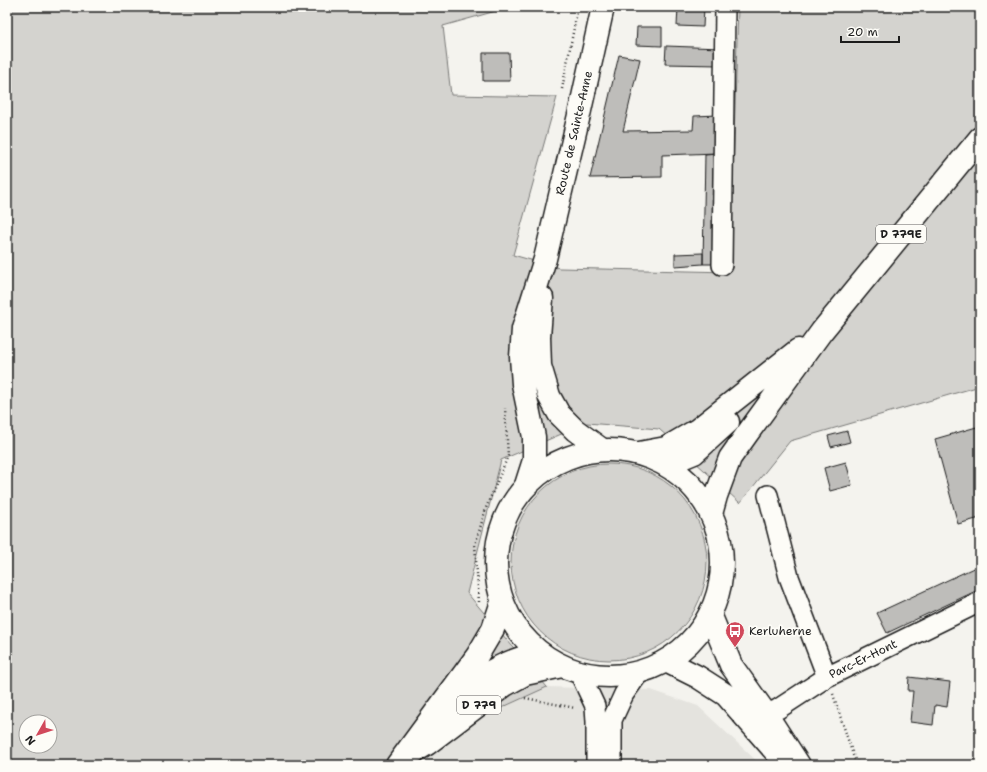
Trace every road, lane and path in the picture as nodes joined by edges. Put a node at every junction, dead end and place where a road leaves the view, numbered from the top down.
1 (603, 7) edge
2 (725, 7) edge
3 (980, 138) edge
4 (545, 259) junction
5 (722, 265) dead end
6 (822, 331) junction
7 (786, 360) junction
8 (601, 449) junction
9 (639, 453) junction
10 (665, 465) junction
11 (526, 485) junction
12 (768, 495) dead end
13 (711, 514) junction
14 (502, 602) junction
15 (980, 602) edge
16 (710, 614) junction
17 (539, 653) junction
18 (666, 661) junction
19 (571, 670) junction
20 (639, 673) junction
21 (827, 677) junction
22 (522, 698) dead end
23 (579, 709) dead end
24 (758, 718) junction
25 (427, 744) junction
26 (400, 762) edge
27 (596, 765) edge
28 (612, 765) edge
29 (787, 765) edge
30 (799, 765) edge
31 (859, 765) edge

1 - 4 main road, Route de Sainte-Anne
2 - 5 street
3 - 6 main road, D 779E
4 - 8 main road, Route de Sainte-Anne
4 - 11 main road, Route de Sainte-Anne
6 - 7 main road, D 779E
6 - 13 main road, D 779E
7 - 9 main road, D 779E
7 - 10 main road, D 779E
8 - 9 main road
8 - 11 main road
9 - 10 main road
10 - 13 main road
11 - 14 main road
12 - 21 street
13 - 16 main road
14 - 17 main road
14 - 26 main road, D 779
15 - 21 street, Parc-Er-Hont
16 - 18 main road
16 - 24 main road
17 - 19 main road
17 - 25 main road, D 779
18 - 20 main road
18 - 24 main road
19 - 20 main road
19 - 25 main road, D 779
19 - 27 street
20 - 28 street
21 - 24 street, Parc-Er-Hont
21 - 31 path
22 - 23 path
24 - 29 main road
24 - 30 main road
25 - 26 main road, D 779

